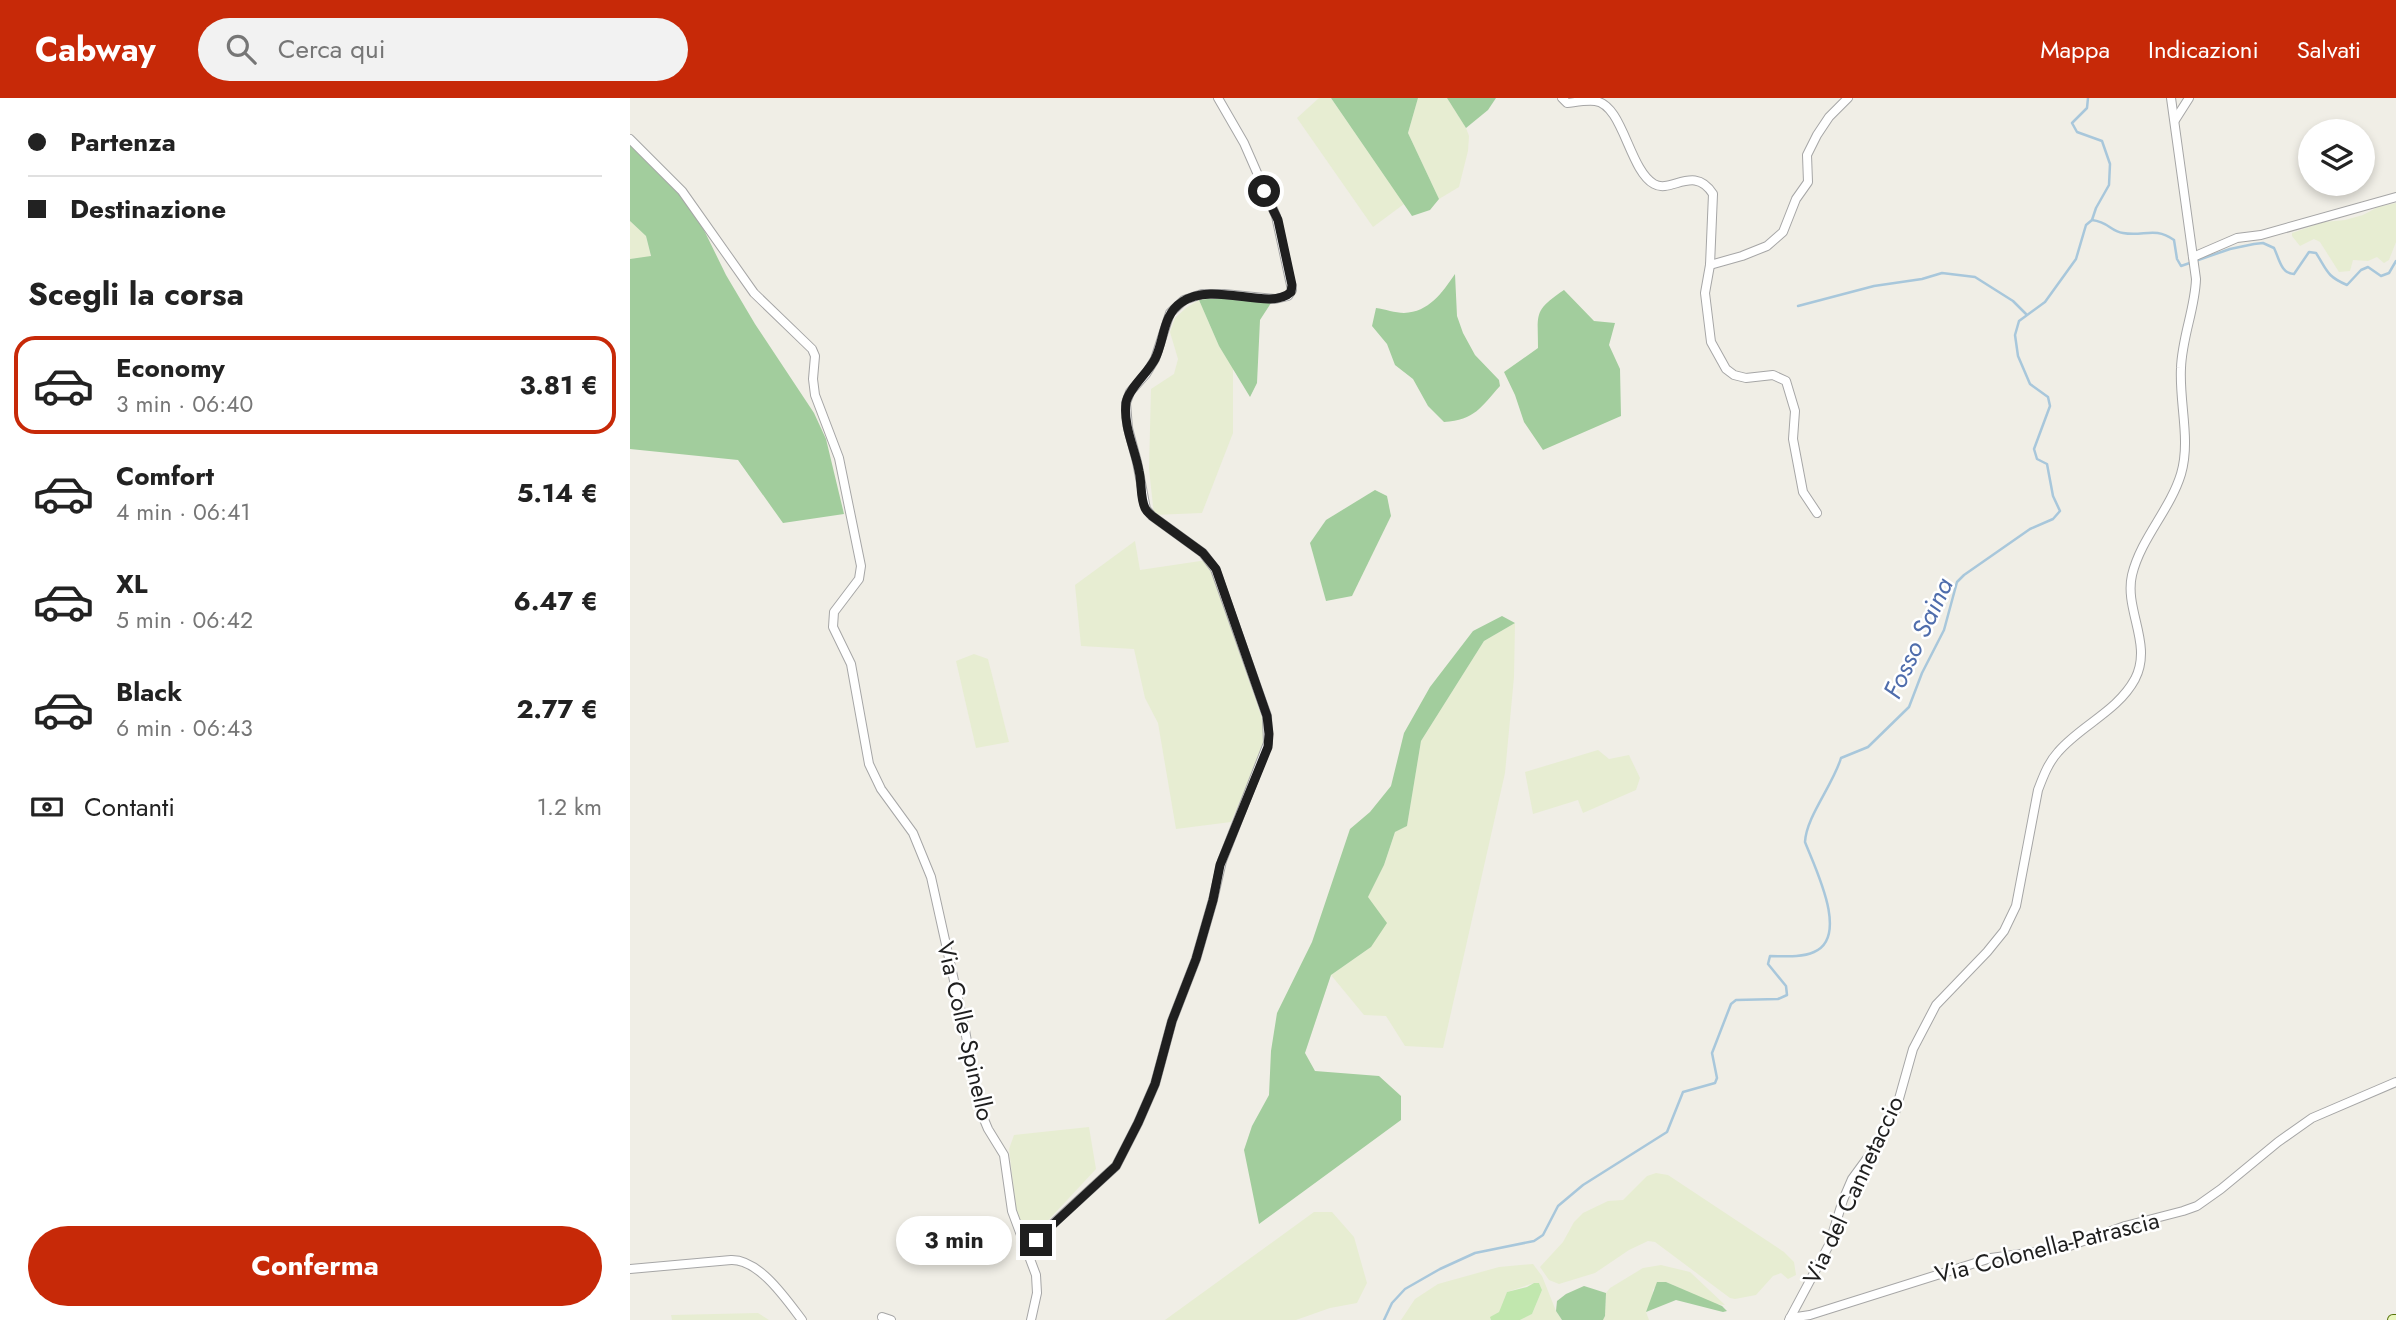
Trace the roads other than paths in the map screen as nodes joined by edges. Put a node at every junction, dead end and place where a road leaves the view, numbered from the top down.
1 (1218, 98) edge
2 (1562, 98) edge
3 (1848, 98) edge
4 (2171, 98) edge
5 (2189, 98) edge
6 (2175, 120) junction
7 (630, 139) edge
8 (2396, 197) edge
9 (2193, 257) junction
10 (1710, 265) junction
11 (1817, 513) dead end
12 (2396, 1082) edge
13 (1029, 1254) junction
14 (630, 1269) edge
15 (1790, 1319) edge
16 (802, 1320) edge
17 (1031, 1320) edge

1 - 13 street
2 - 10 street
3 - 10 street
4 - 6 street
5 - 6 street
6 - 9 street
7 - 13 street, Via Colle Spinello
8 - 9 street
9 - 15 street, Via del Cannetaccio
10 - 11 street
12 - 15 street, Via Colonella-Patrascia
13 - 17 street, Via Colle Spinello
14 - 16 street

